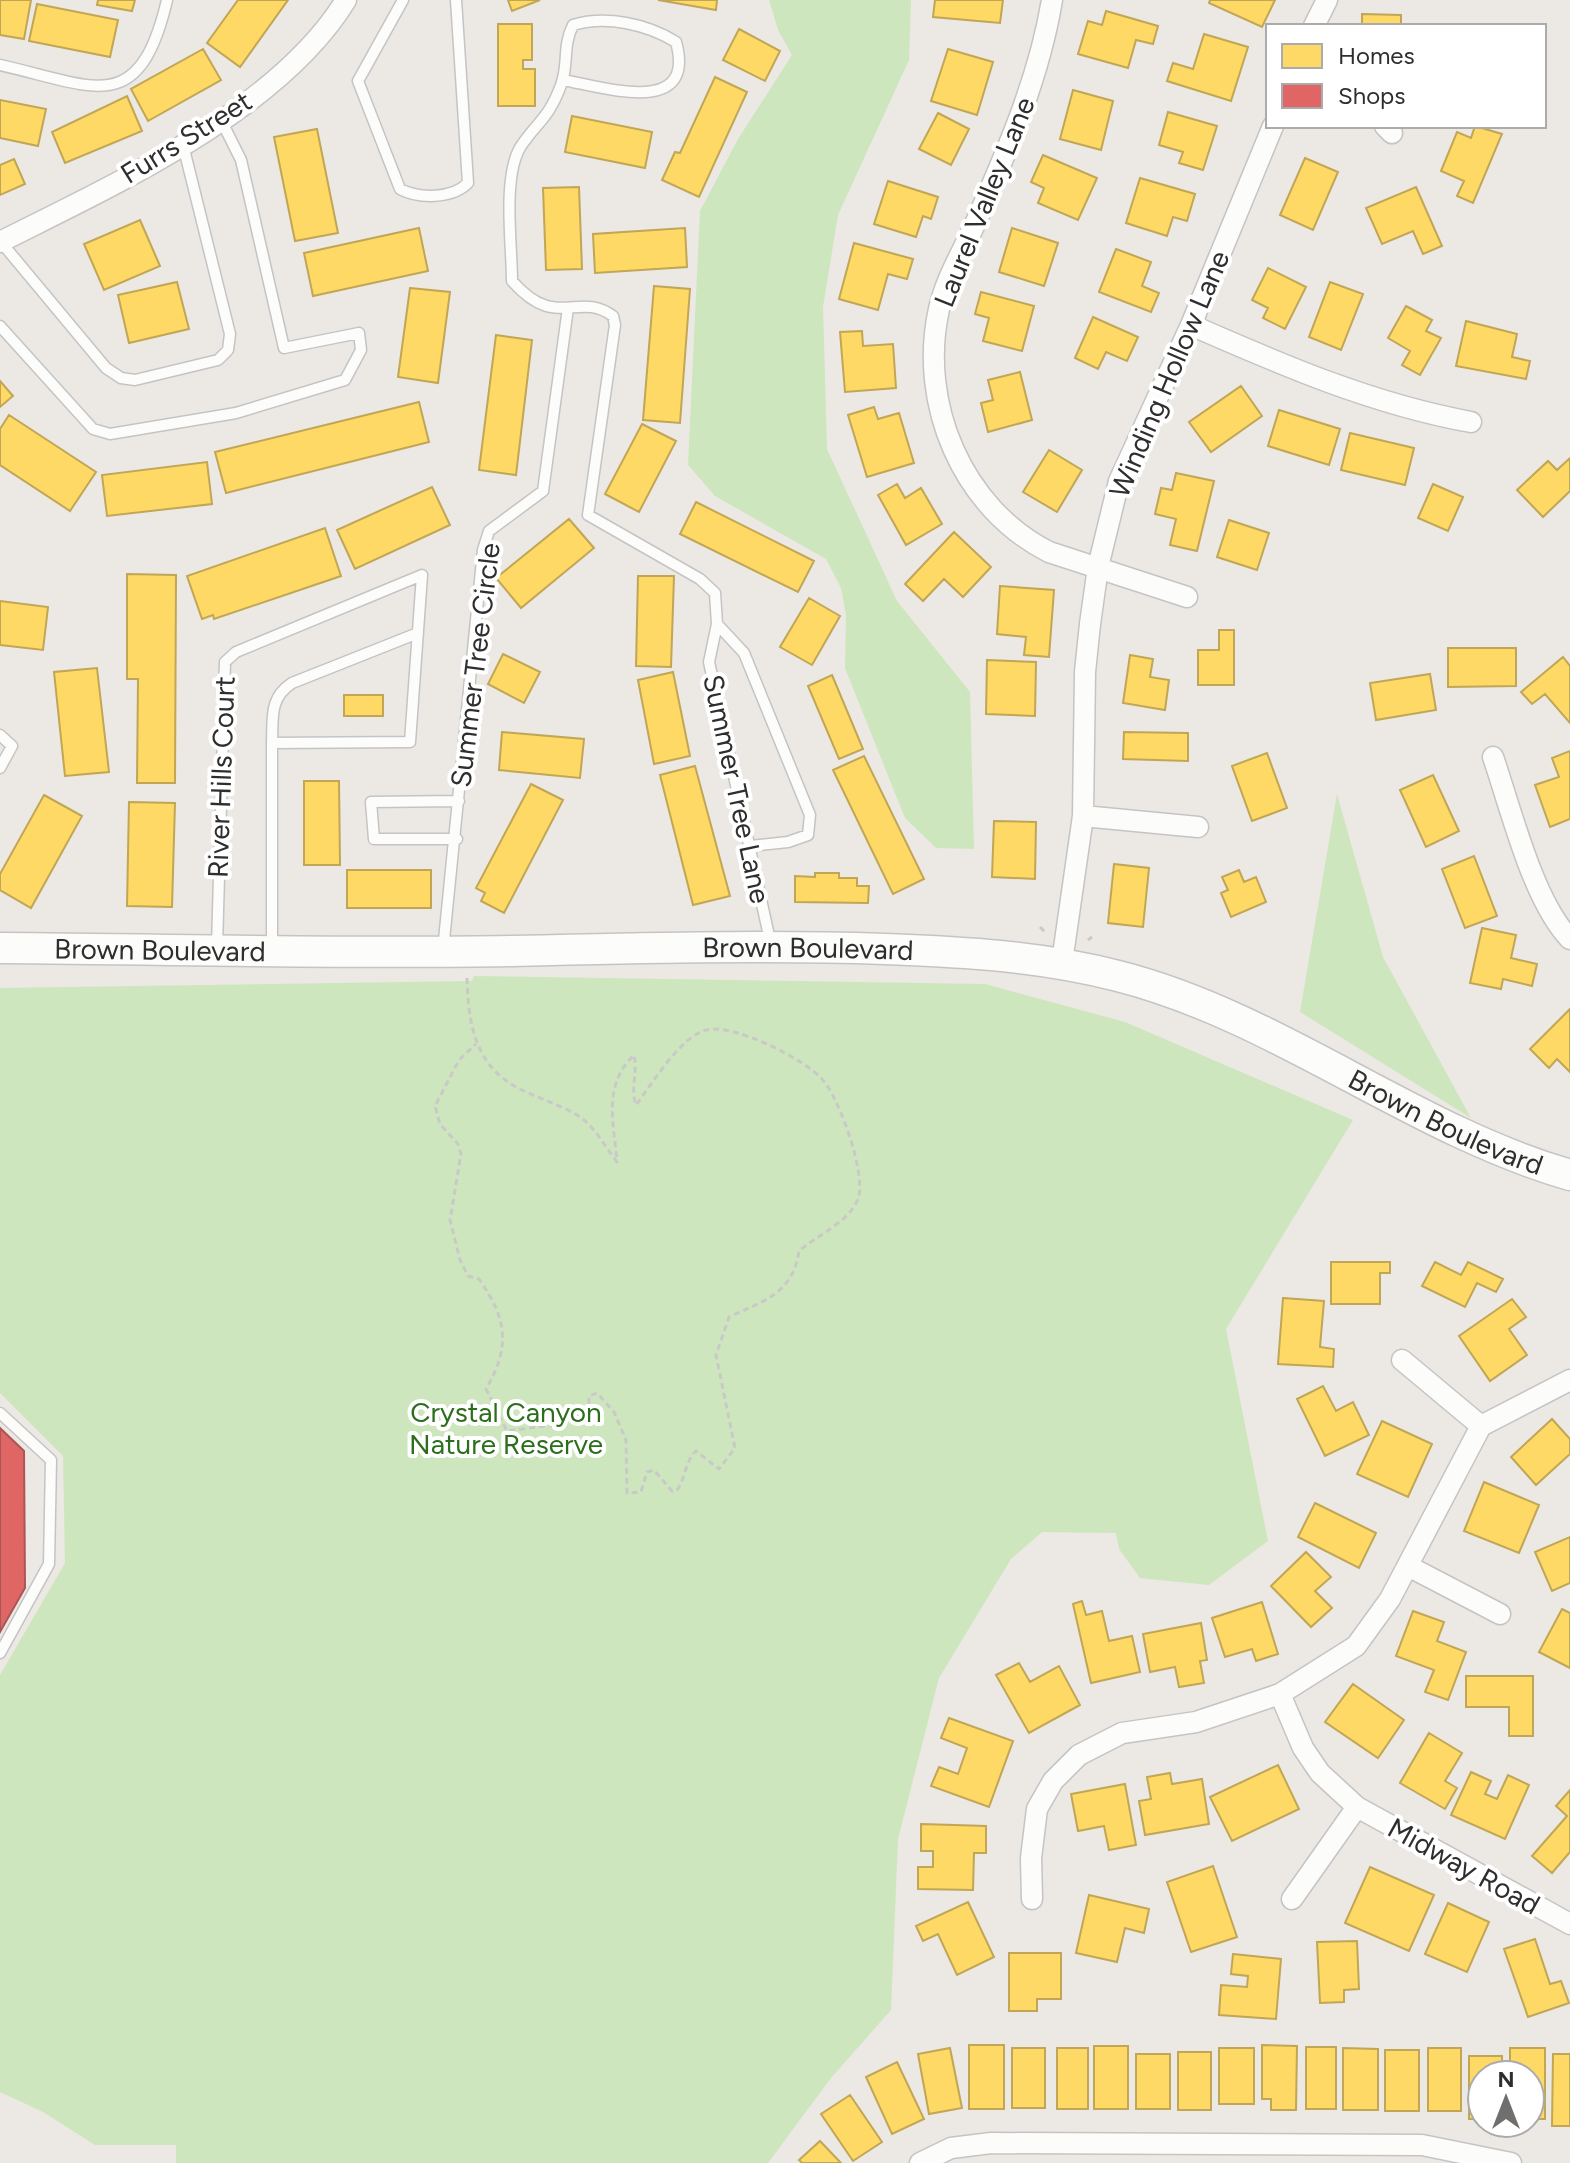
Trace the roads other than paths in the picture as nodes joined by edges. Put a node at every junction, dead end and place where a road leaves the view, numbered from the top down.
1 (167, 0) edge
2 (346, 0) edge
3 (403, 0) edge
4 (456, 0) edge
5 (1052, 0) edge
6 (1327, 0) edge
7 (1315, 24) edge
8 (0, 65) edge
9 (563, 80) junction
10 (221, 120) junction
11 (1272, 128) edge
12 (183, 145) junction
13 (1, 242) edge
14 (568, 308) junction
15 (1191, 325) junction
16 (0, 326) edge
17 (1471, 422) dead end
18 (1098, 567) junction
19 (1187, 597) dead end
20 (717, 624) junction
21 (418, 633) junction
22 (0, 735) edge
23 (272, 743) junction
24 (1493, 757) dead end
25 (0, 768) edge
26 (459, 801) junction
27 (1083, 816) junction
28 (1198, 827) dead end
29 (457, 839) junction
30 (750, 846) junction
31 (1570, 939) edge
32 (771, 945) junction
33 (0, 948) edge
34 (217, 949) junction
35 (272, 950) junction
36 (443, 952) junction
37 (1062, 962) junction
38 (1570, 1175) edge
39 (1402, 1360) dead end
40 (1570, 1380) edge
41 (0, 1413) edge
42 (1481, 1426) junction
43 (1408, 1566) junction
44 (1500, 1614) dead end
45 (0, 1653) edge
46 (1280, 1694) junction
47 (1357, 1807) junction
48 (1032, 1899) dead end
49 (1292, 1899) dead end
50 (1570, 1924) edge
51 (1056, 2153) edge
52 (1270, 2153) edge
53 (1501, 2162) edge
54 (920, 2163) edge

1 - 8 lane
2 - 10 street, Furrs Street
3 - 4 lane
5 - 18 street, Laurel Valley Lane
6 - 7 street
9 - 9 lane, Summer Tree Lane
9 - 14 lane, Summer Tree Lane
10 - 12 street, Furrs Street
10 - 16 lane
11 - 15 street, Winding Hollow Lane
12 - 13 street, Furrs Street
12 - 13 lane
14 - 20 lane, Summer Tree Lane
14 - 26 lane, Summer Tree Circle
15 - 17 street
15 - 18 street, Winding Hollow Lane
18 - 19 street, Laurel Valley Lane
18 - 27 street, Winding Hollow Lane
20 - 30 lane, Summer Tree Lane
20 - 30 lane
21 - 23 lane
21 - 23 lane, River Hills Court
21 - 34 lane, River Hills Court
22 - 25 lane
23 - 35 lane, River Hills Court
24 - 31 street
26 - 29 lane, Summer Tree Circle
26 - 29 lane
27 - 28 street
27 - 37 street, Winding Hollow Lane
29 - 36 lane, Summer Tree Circle
30 - 32 lane, Summer Tree Lane
32 - 36 street, Brown Boulevard
32 - 37 street, Brown Boulevard
33 - 34 street, Brown Boulevard
34 - 35 street, Brown Boulevard
35 - 36 street, Brown Boulevard
37 - 38 street, Brown Boulevard
39 - 42 street
40 - 42 street
41 - 45 lane
42 - 43 street
43 - 44 street
43 - 46 street
46 - 47 street, Midway Road
46 - 48 street
47 - 49 street, Midway Road
47 - 50 street, Midway Road
51 - 52 street
51 - 54 street
52 - 53 street

